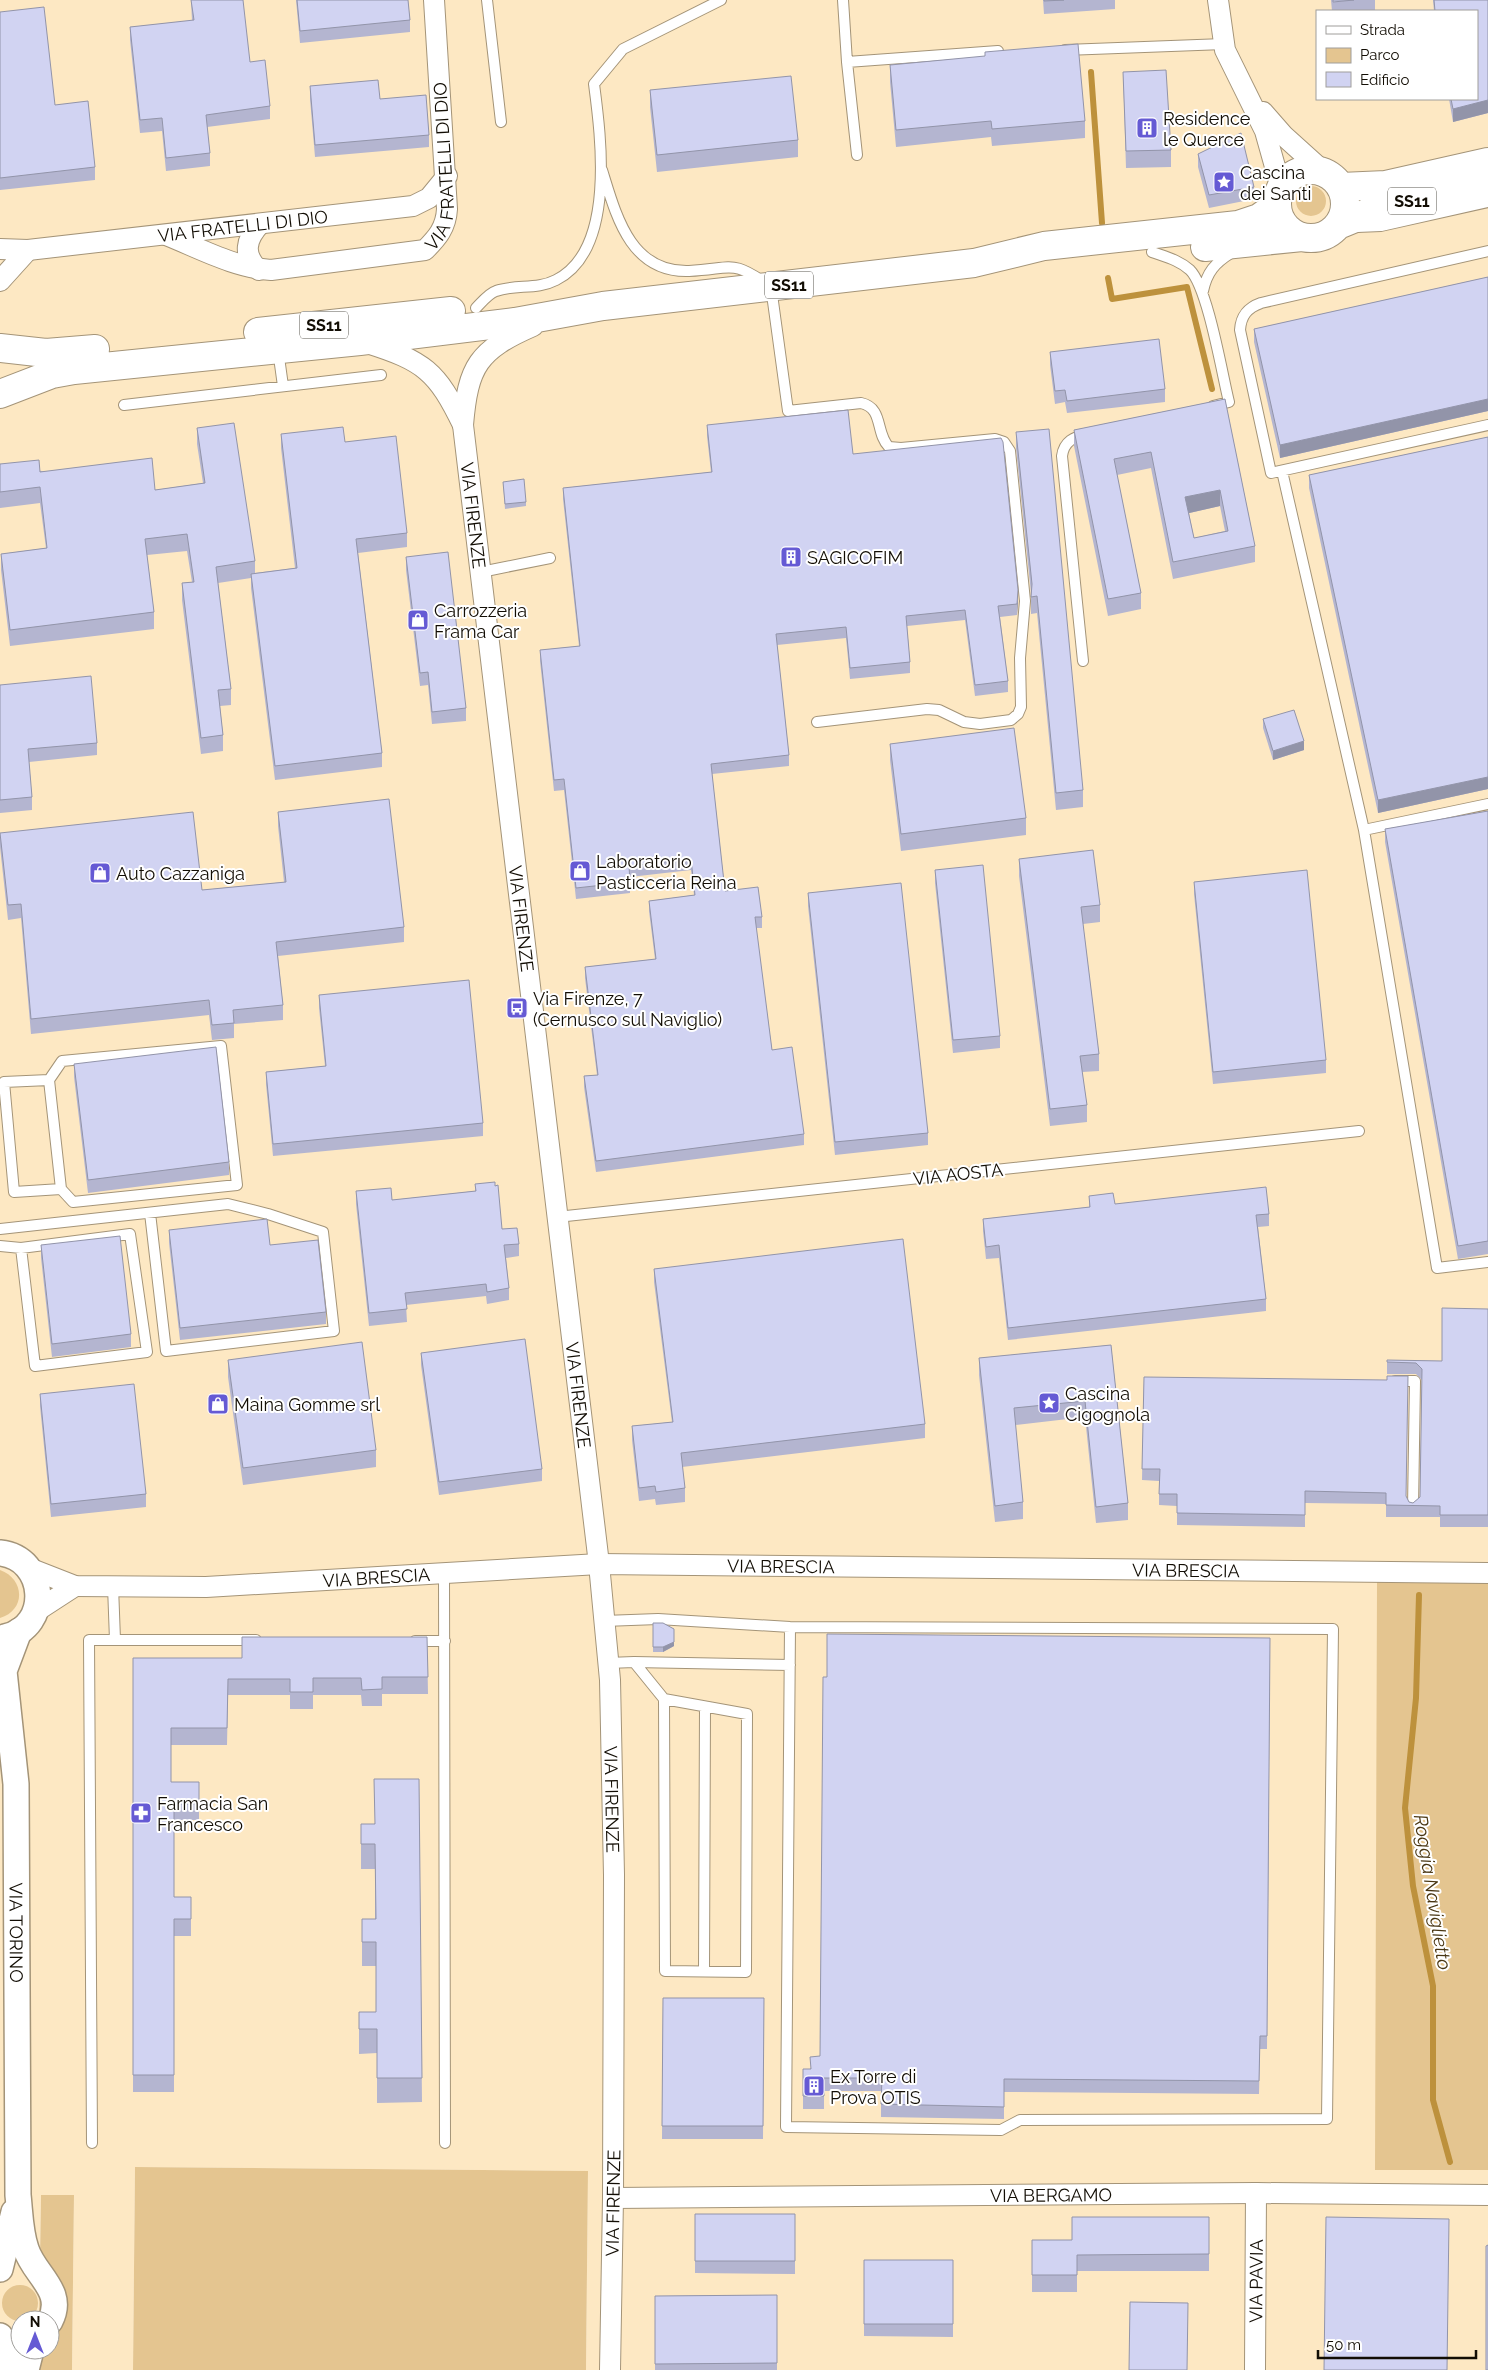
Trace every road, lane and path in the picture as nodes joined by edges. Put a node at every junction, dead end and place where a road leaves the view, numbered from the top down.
1 (434, 0) edge
2 (487, 0) edge
3 (722, 0) edge
4 (843, 0) edge
5 (1218, 0) edge
6 (1224, 44) junction
7 (1054, 50) edge
8 (1010, 51) edge
9 (847, 62) junction
10 (1249, 95) junction
11 (501, 122) dead end
12 (857, 155) dead end
13 (1488, 162) edge
14 (602, 170) junction
15 (447, 176) junction
16 (1332, 180) junction
17 (1488, 184) edge
18 (1279, 197) junction
19 (1488, 202) edge
20 (260, 224) junction
21 (1336, 227) junction
22 (166, 234) junction
23 (1302, 237) junction
24 (1254, 243) junction
25 (0, 249) edge
26 (28, 250) junction
27 (1488, 251) edge
28 (1152, 252) junction
29 (974, 263) junction
30 (259, 270) junction
31 (0, 281) edge
32 (771, 287) junction
33 (1203, 292) junction
34 (602, 306) junction
35 (476, 308) junction
36 (553, 317) junction
37 (360, 341) junction
38 (0, 348) edge
39 (278, 349) junction
40 (381, 375) dead end
41 (283, 386) junction
42 (0, 394) edge
43 (124, 405) dead end
44 (1201, 408) edge
45 (1488, 425) edge
46 (463, 426) junction
47 (1097, 431) edge
48 (1282, 471) junction
49 (550, 558) dead end
50 (481, 572) junction
51 (1083, 662) dead end
52 (817, 722) dead end
53 (1488, 804) edge
54 (1364, 830) junction
55 (49, 1080) junction
56 (1359, 1131) dead end
57 (5, 1156) edge
58 (61, 1189) junction
59 (150, 1213) junction
60 (557, 1217) junction
61 (0, 1228) edge
62 (0, 1246) edge
63 (21, 1248) junction
64 (1488, 1262) edge
65 (1387, 1381) edge
66 (1413, 1508) edge
67 (0, 1537) edge
68 (14, 1560) edge
69 (599, 1564) junction
70 (1488, 1572) edge
71 (444, 1573) junction
72 (75, 1586) junction
73 (113, 1586) junction
74 (35, 1612) junction
75 (604, 1621) junction
76 (790, 1627) junction
77 (10, 1634) edge
78 (115, 1640) junction
79 (265, 1640) edge
80 (405, 1641) edge
81 (445, 1641) junction
82 (634, 1662) junction
83 (608, 1663) junction
84 (790, 1665) junction
85 (2, 1668) edge
86 (664, 1699) junction
87 (705, 1707) junction
88 (704, 1971) junction
89 (92, 2143) dead end
90 (445, 2143) dead end
91 (1256, 2193) junction
92 (1488, 2194) edge
93 (18, 2195) junction
94 (613, 2198) junction
95 (0, 2269) edge
96 (0, 2274) edge
97 (39, 2274) junction
98 (54, 2310) edge
99 (0, 2336) edge
100 (10, 2370) edge
101 (610, 2370) edge
102 (1255, 2370) edge

1 - 15 street, VIA FRATELLI DI DIO
2 - 11 lane
3 - 14 lane
4 - 9 lane
5 - 6 street
6 - 7 lane
6 - 10 street
8 - 9 lane
9 - 12 lane
10 - 16 street
10 - 18 street
13 - 16 main road, SS11
14 - 32 lane
14 - 35 lane
15 - 20 street, VIA FRATELLI DI DIO
15 - 30 street, VIA FRATELLI DI DIO
16 - 18 main road, SS11
16 - 21 main road
17 - 21 main road, SS11
18 - 23 main road
18 - 29 main road, SS11
19 - 21 lane
20 - 22 street, VIA FRATELLI DI DIO
20 - 30 street, VIA FRATELLI DI DIO
21 - 23 main road, SS11
22 - 26 street, VIA FRATELLI DI DIO
22 - 30 street, VIA FRATELLI DI DIO
23 - 24 main road, SS11
24 - 28 main road, SS11
24 - 33 lane
25 - 26 street, VIA FRATELLI DI DIO
26 - 31 street
27 - 48 lane
28 - 29 main road, SS11
28 - 33 lane
29 - 32 main road, SS11
32 - 34 main road, SS11
32 - 52 lane
33 - 44 lane
34 - 35 main road, SS11
34 - 36 main road, SS11
35 - 38 main road, SS11
36 - 37 main road, SS11
36 - 46 street, VIA FIRENZE
37 - 39 main road, SS11
37 - 46 street, VIA FIRENZE
39 - 41 lane
39 - 42 main road, SS11
40 - 41 lane
41 - 43 lane
45 - 48 lane
46 - 50 street, VIA FIRENZE
47 - 51 lane
48 - 54 lane
49 - 50 lane
50 - 60 street, VIA FIRENZE
53 - 54 lane
54 - 64 lane
55 - 57 lane
55 - 58 lane
55 - 58 lane
56 - 60 lane, VIA AOSTA
57 - 58 lane
59 - 59 lane
59 - 61 lane
60 - 69 street, VIA FIRENZE
62 - 63 lane
63 - 63 lane
65 - 66 lane
67 - 68 street
68 - 72 street, VIA BRESCIA
68 - 74 street
69 - 70 street, VIA BRESCIA
69 - 71 street, VIA BRESCIA
69 - 75 street, VIA FIRENZE
71 - 73 street, VIA BRESCIA
71 - 81 lane
72 - 73 street, VIA BRESCIA
72 - 74 street
73 - 78 lane
74 - 77 street, VIA TORINO
75 - 76 lane
75 - 83 street, VIA FIRENZE
76 - 84 lane
76 - 84 lane
77 - 85 street, VIA TORINO
78 - 79 lane
78 - 89 lane
80 - 81 lane
81 - 90 lane
82 - 83 lane
82 - 84 lane
82 - 86 lane
83 - 94 street, VIA FIRENZE
85 - 93 street, VIA TORINO
86 - 87 lane
86 - 88 lane
87 - 88 lane
87 - 88 lane
91 - 92 street, VIA BERGAMO
91 - 94 street, VIA BERGAMO
91 - 102 street, VIA PAVIA
93 - 95 street, VIA TORINO
93 - 97 street, VIA TORINO
94 - 101 street, VIA FIRENZE
96 - 97 street
97 - 98 street, VIA TORINO
99 - 100 street

